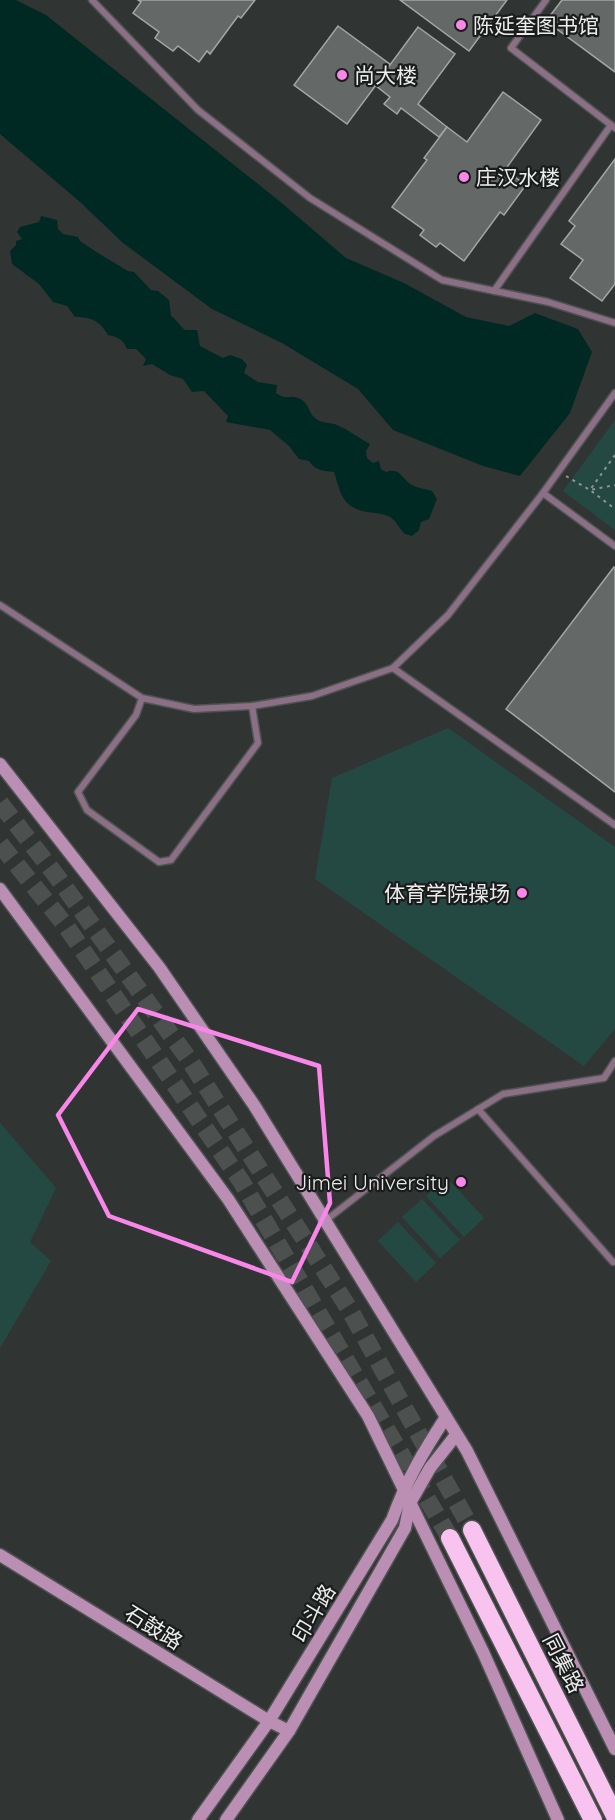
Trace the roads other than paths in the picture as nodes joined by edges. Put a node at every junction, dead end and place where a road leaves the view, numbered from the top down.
1 (546, 0) edge
2 (95, 1) edge
3 (613, 126) edge
4 (494, 291) junction
5 (615, 323) edge
6 (615, 393) edge
7 (543, 494) junction
8 (615, 546) edge
9 (0, 605) edge
10 (393, 668) junction
11 (142, 698) junction
12 (252, 706) junction
13 (0, 764) edge
14 (615, 825) edge
15 (0, 889) edge
16 (615, 1061) edge
17 (478, 1109) junction
18 (325, 1221) junction
19 (613, 1262) dead end
20 (446, 1418) junction
21 (456, 1435) junction
22 (404, 1488) junction
23 (410, 1503) junction
24 (472, 1530) tunnel mouth
25 (450, 1538) tunnel mouth
26 (0, 1555) edge
27 (269, 1721) junction
28 (289, 1731) junction
29 (615, 1749) edge
30 (615, 1816) edge
31 (198, 1820) edge
32 (226, 1820) edge
33 (558, 1820) edge
34 (593, 1820) edge

1 - 3 lane
2 - 4 lane
3 - 4 lane
4 - 5 lane
6 - 7 lane
7 - 8 lane
7 - 10 lane
9 - 11 lane
10 - 12 lane
10 - 14 lane
11 - 12 lane
11 - 12 lane
13 - 18 main road
15 - 22 main road
16 - 17 lane
17 - 18 lane
17 - 19 lane
18 - 20 main road
20 - 21 main road
20 - 22 main road, 印斗路
21 - 23 main road, 印斗路
21 - 29 main road
22 - 23 main road
22 - 27 main road, 印斗路
23 - 28 main road, 印斗路
23 - 33 main road
24 - 30 highway, 同集路
25 - 34 highway
26 - 27 main road, 石鼓路
27 - 28 main road, 石鼓路
27 - 31 main road, 印斗路
28 - 32 main road, 印斗路

